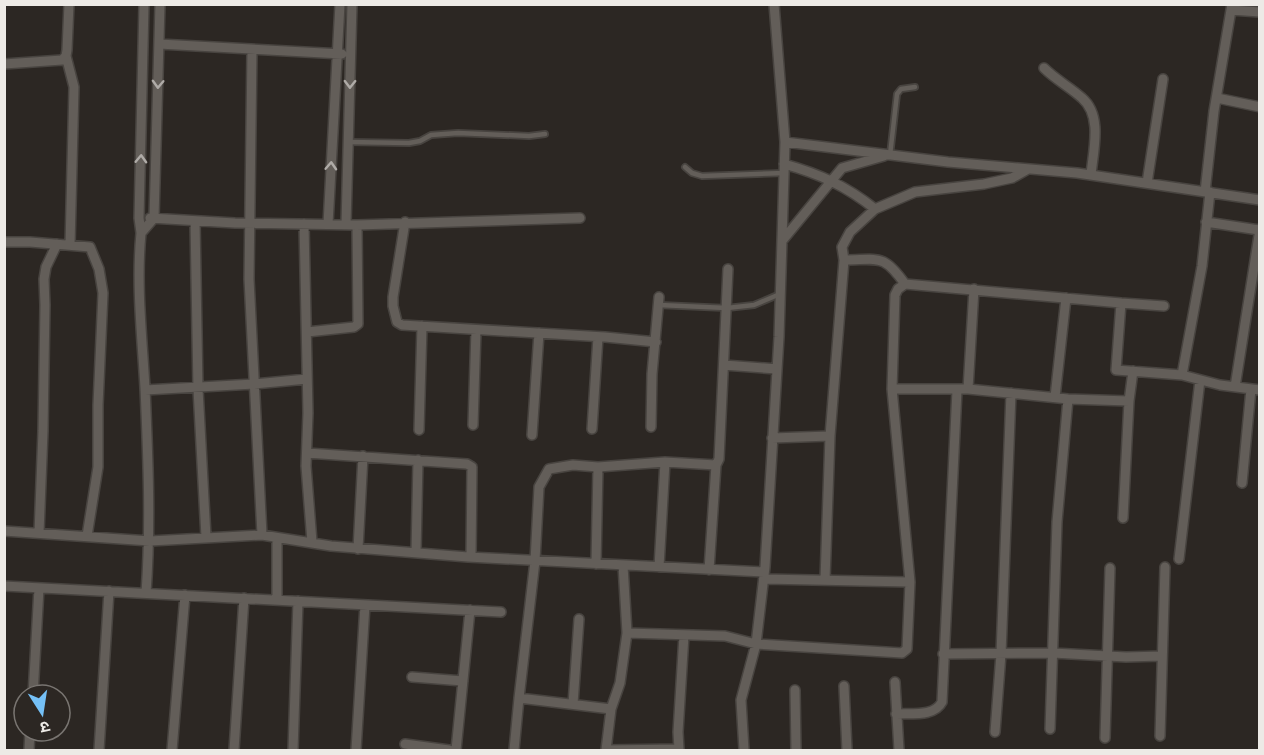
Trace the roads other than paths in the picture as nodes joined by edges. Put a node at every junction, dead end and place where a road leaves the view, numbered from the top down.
1 (69, 4) edge
2 (144, 4) edge
3 (160, 4) edge
4 (340, 4) edge
5 (352, 4) edge
6 (774, 4) edge
7 (1231, 7) edge
8 (1260, 12) edge
9 (159, 44) junction
10 (252, 50) junction
11 (337, 54) junction
12 (351, 54) junction
13 (66, 56) junction
14 (4, 64) edge
15 (1044, 68) dead end
16 (1163, 79) dead end
17 (915, 87) dead end
18 (1217, 98) junction
19 (1260, 107) edge
20 (545, 134) dead end
21 (348, 142) junction
22 (785, 142) junction
23 (890, 155) junction
24 (685, 167) dead end
25 (784, 169) junction
26 (1028, 169) junction
27 (1091, 175) junction
28 (831, 179) junction
29 (1147, 183) junction
30 (1207, 192) junction
31 (1260, 200) edge
32 (874, 209) junction
33 (139, 218) junction
34 (154, 218) junction
35 (580, 218) dead end
36 (195, 221) junction
37 (405, 222) junction
38 (1206, 222) junction
39 (249, 223) junction
40 (304, 224) junction
41 (328, 224) junction
42 (351, 224) junction
43 (1260, 230) edge
44 (141, 233) junction
45 (782, 241) junction
46 (4, 242) edge
47 (57, 244) junction
48 (70, 245) junction
49 (844, 260) junction
50 (728, 269) dead end
51 (905, 284) junction
52 (974, 290) junction
53 (781, 294) junction
54 (1066, 298) junction
55 (659, 301) joint
56 (1121, 303) junction
57 (1164, 306) dead end
58 (727, 308) junction
59 (422, 326) junction
60 (476, 330) junction
61 (307, 332) junction
62 (539, 333) junction
63 (598, 336) junction
64 (656, 342) junction
65 (724, 365) junction
66 (777, 369) junction
67 (1133, 371) junction
68 (1182, 375) junction
69 (308, 379) junction
70 (1200, 380) junction
71 (254, 384) junction
72 (198, 387) junction
73 (1235, 387) junction
74 (892, 389) junction
75 (968, 389) junction
76 (1255, 389) edge
77 (145, 390) junction
78 (957, 390) junction
79 (1011, 393) junction
80 (1055, 397) junction
81 (1068, 399) junction
82 (1129, 401) junction
83 (473, 425) dead end
84 (651, 427) dead end
85 (592, 429) dead end
86 (419, 430) dead end
87 (532, 435) dead end
88 (830, 436) junction
89 (772, 438) junction
90 (307, 453) junction
91 (363, 456) junction
92 (418, 460) junction
93 (665, 462) junction
94 (716, 465) junction
95 (598, 467) junction
96 (1242, 483) dead end
97 (1123, 518) dead end
98 (4, 531) edge
99 (39, 533) junction
100 (262, 535) junction
101 (87, 536) junction
102 (206, 537) junction
103 (277, 539) junction
104 (150, 541) junction
105 (312, 542) junction
106 (358, 549) junction
107 (416, 553) junction
108 (471, 557) junction
109 (1179, 559) dead end
110 (535, 561) junction
111 (596, 564) junction
112 (623, 565) junction
113 (658, 567) junction
114 (1165, 567) dead end
115 (1110, 568) dead end
116 (709, 570) junction
117 (764, 576) junction
118 (825, 580) junction
119 (910, 582) junction
120 (4, 586) edge
121 (39, 588) junction
122 (110, 591) junction
123 (146, 594) junction
124 (185, 596) junction
125 (244, 598) junction
126 (277, 600) junction
127 (298, 601) junction
128 (365, 605) junction
129 (470, 610) junction
130 (501, 612) dead end
131 (579, 619) dead end
132 (627, 633) junction
133 (684, 635) junction
134 (756, 644) junction
135 (1053, 653) junction
136 (943, 654) junction
137 (1001, 654) junction
138 (1109, 655) junction
139 (1162, 656) junction
140 (412, 677) dead end
141 (463, 681) junction
142 (895, 682) dead end
143 (34, 683) edge
144 (844, 686) dead end
145 (795, 690) dead end
146 (519, 698) junction
147 (573, 704) junction
148 (611, 709) junction
149 (896, 714) junction
150 (1050, 729) dead end
151 (995, 732) dead end
152 (1160, 736) dead end
153 (1105, 738) dead end
154 (405, 744) dead end
155 (99, 750) edge
156 (172, 750) edge
157 (234, 750) edge
158 (293, 750) edge
159 (356, 750) edge
160 (449, 750) edge
161 (456, 750) edge
162 (514, 750) edge
163 (606, 750) edge
164 (679, 750) edge
165 (744, 750) edge
166 (796, 750) edge
167 (847, 750) edge
168 (899, 750) edge

1 - 13 street
33 -> 2 street
3 - 9 street
4 - 11 street
5 - 12 street
6 - 22 street
7 - 8 street
7 - 18 street
9 - 10 street
9 -> 34 street
10 - 11 street
10 - 39 street
11 - 12 street
41 -> 11 street
12 -> 21 street
13 - 14 street
13 - 48 street
15 - 27 street
16 - 29 street
17 - 23 lane
18 - 19 street
18 - 30 street
20 - 21 lane
21 - 42 street
22 - 23 street
22 - 25 street
23 - 26 street
23 - 28 street
24 - 25 lane
25 - 28 street
25 - 45 street
26 - 27 street
26 - 32 street
27 - 29 street
28 - 32 street
28 - 45 street
29 - 30 street
30 - 31 street
30 - 38 street
32 - 49 street
33 - 34 street
33 - 44 street
34 - 36 street
34 - 44 street
35 - 37 street
36 - 39 street
36 - 72 street
37 - 42 street
37 - 59 street
38 - 43 street
38 - 68 street
39 - 40 street
39 - 71 street
40 - 41 street
40 - 61 street
41 - 42 street
42 - 61 street
43 - 73 street
44 - 77 street
45 - 53 street
46 - 47 street
47 - 48 street
47 - 99 street
48 - 101 street
49 - 51 street
49 - 88 street
50 - 58 street
51 - 52 street
51 - 74 street
52 - 54 street
52 - 75 street
53 - 58 lane
53 - 66 street
54 - 56 street
54 - 80 street
55 - 58 lane
55 - 64 street
56 - 57 street
56 - 67 street
58 - 65 street
59 - 60 street
59 - 86 street
60 - 62 street
60 - 83 street
61 - 69 street
62 - 63 street
62 - 87 street
63 - 64 street
63 - 85 street
64 - 84 street
65 - 66 street
65 - 94 street
66 - 89 street
67 - 68 street
67 - 82 street
68 - 70 street
69 - 71 street
69 - 90 street
70 - 73 street
70 - 109 street
71 - 72 street
71 - 100 street
72 - 77 street
72 - 102 street
73 - 76 street
74 - 78 street
74 - 119 street
75 - 78 street
75 - 79 street
76 - 96 street
77 - 104 street
78 - 136 street
79 - 80 street
79 - 137 street
80 - 81 street
81 - 82 street
81 - 135 street
82 - 97 street
88 - 89 street
88 - 118 street
89 - 117 street
90 - 91 street
90 - 105 street
91 - 92 street
91 - 106 street
92 - 107 street
92 - 108 street
93 - 94 street
93 - 95 street
93 - 113 street
94 - 116 street
95 - 110 street
95 - 111 street
98 - 99 street
99 - 101 street
100 - 102 street
100 - 103 street
101 - 104 street
102 - 104 street
103 - 105 street
103 - 126 street
104 - 123 street
105 - 106 street
106 - 107 street
107 - 108 street
108 - 110 street
110 - 111 street
110 - 146 street
111 - 112 street
112 - 113 street
112 - 132 street
113 - 116 street
114 - 139 street
115 - 138 street
116 - 117 street
117 - 118 street
117 - 134 street
118 - 119 street
119 - 134 street
120 - 121 street
121 - 122 street
121 - 143 street
122 - 123 street
122 - 155 street
123 - 124 street
124 - 125 street
124 - 156 street
125 - 126 street
125 - 157 street
126 - 127 street
127 - 128 street
127 - 158 street
128 - 129 street
128 - 159 street
129 - 130 street
129 - 141 street
131 - 147 street
132 - 133 street
132 - 148 street
133 - 134 street
133 - 164 street
134 - 165 street
135 - 137 street
135 - 138 street
135 - 150 street
136 - 137 street
136 - 149 street
137 - 151 street
138 - 139 street
138 - 153 street
139 - 152 street
140 - 141 street
141 - 161 street
142 - 149 street
144 - 167 street
145 - 166 street
146 - 147 street
146 - 162 street
147 - 148 street
148 - 163 street
149 - 168 street
154 - 160 street
163 - 164 street

